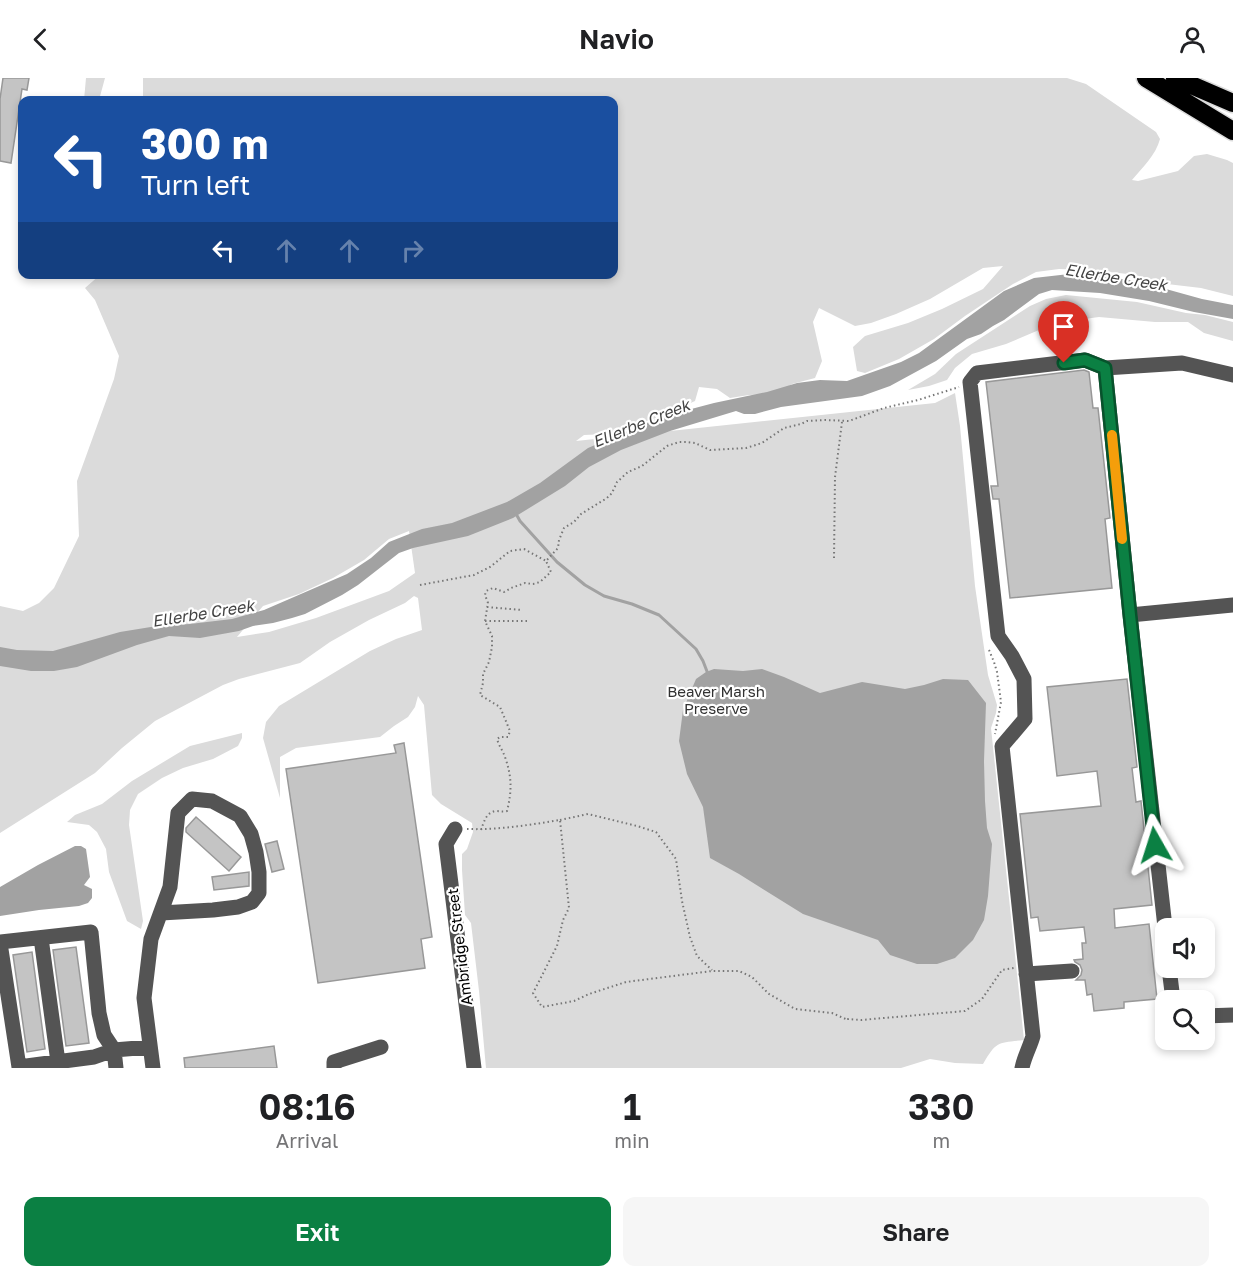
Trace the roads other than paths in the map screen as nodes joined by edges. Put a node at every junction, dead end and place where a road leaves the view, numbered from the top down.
1 (1146, 78) edge
2 (1175, 78) edge
3 (1233, 103) edge
4 (1233, 131) edge
5 (1105, 368) junction
6 (1233, 375) edge
7 (1233, 605) edge
8 (1130, 615) junction
9 (455, 829) road end
10 (161, 913) junction
11 (1164, 918) edge
12 (42, 938) junction
13 (0, 943) edge
14 (1020, 971) junction
15 (1072, 971) dead end
16 (1233, 1015) edge
17 (1215, 1016) edge
18 (150, 1047) junction
19 (381, 1047) dead end
20 (114, 1050) junction
21 (58, 1062) junction
22 (116, 1068) edge
23 (153, 1068) edge
24 (334, 1068) edge
25 (474, 1068) edge
26 (1022, 1068) edge

1 - 4 highway
2 - 3 highway
5 - 6 street
5 - 8 street
5 - 14 street
7 - 8 street
8 - 11 street
9 - 25 street, Ambridge Street
10 - 10 street
10 - 18 street
12 - 13 street
12 - 20 street
12 - 21 street
13 - 21 street
14 - 15 street
14 - 26 street
16 - 17 street
18 - 20 street
18 - 23 street
19 - 24 street
20 - 21 street
20 - 22 street

